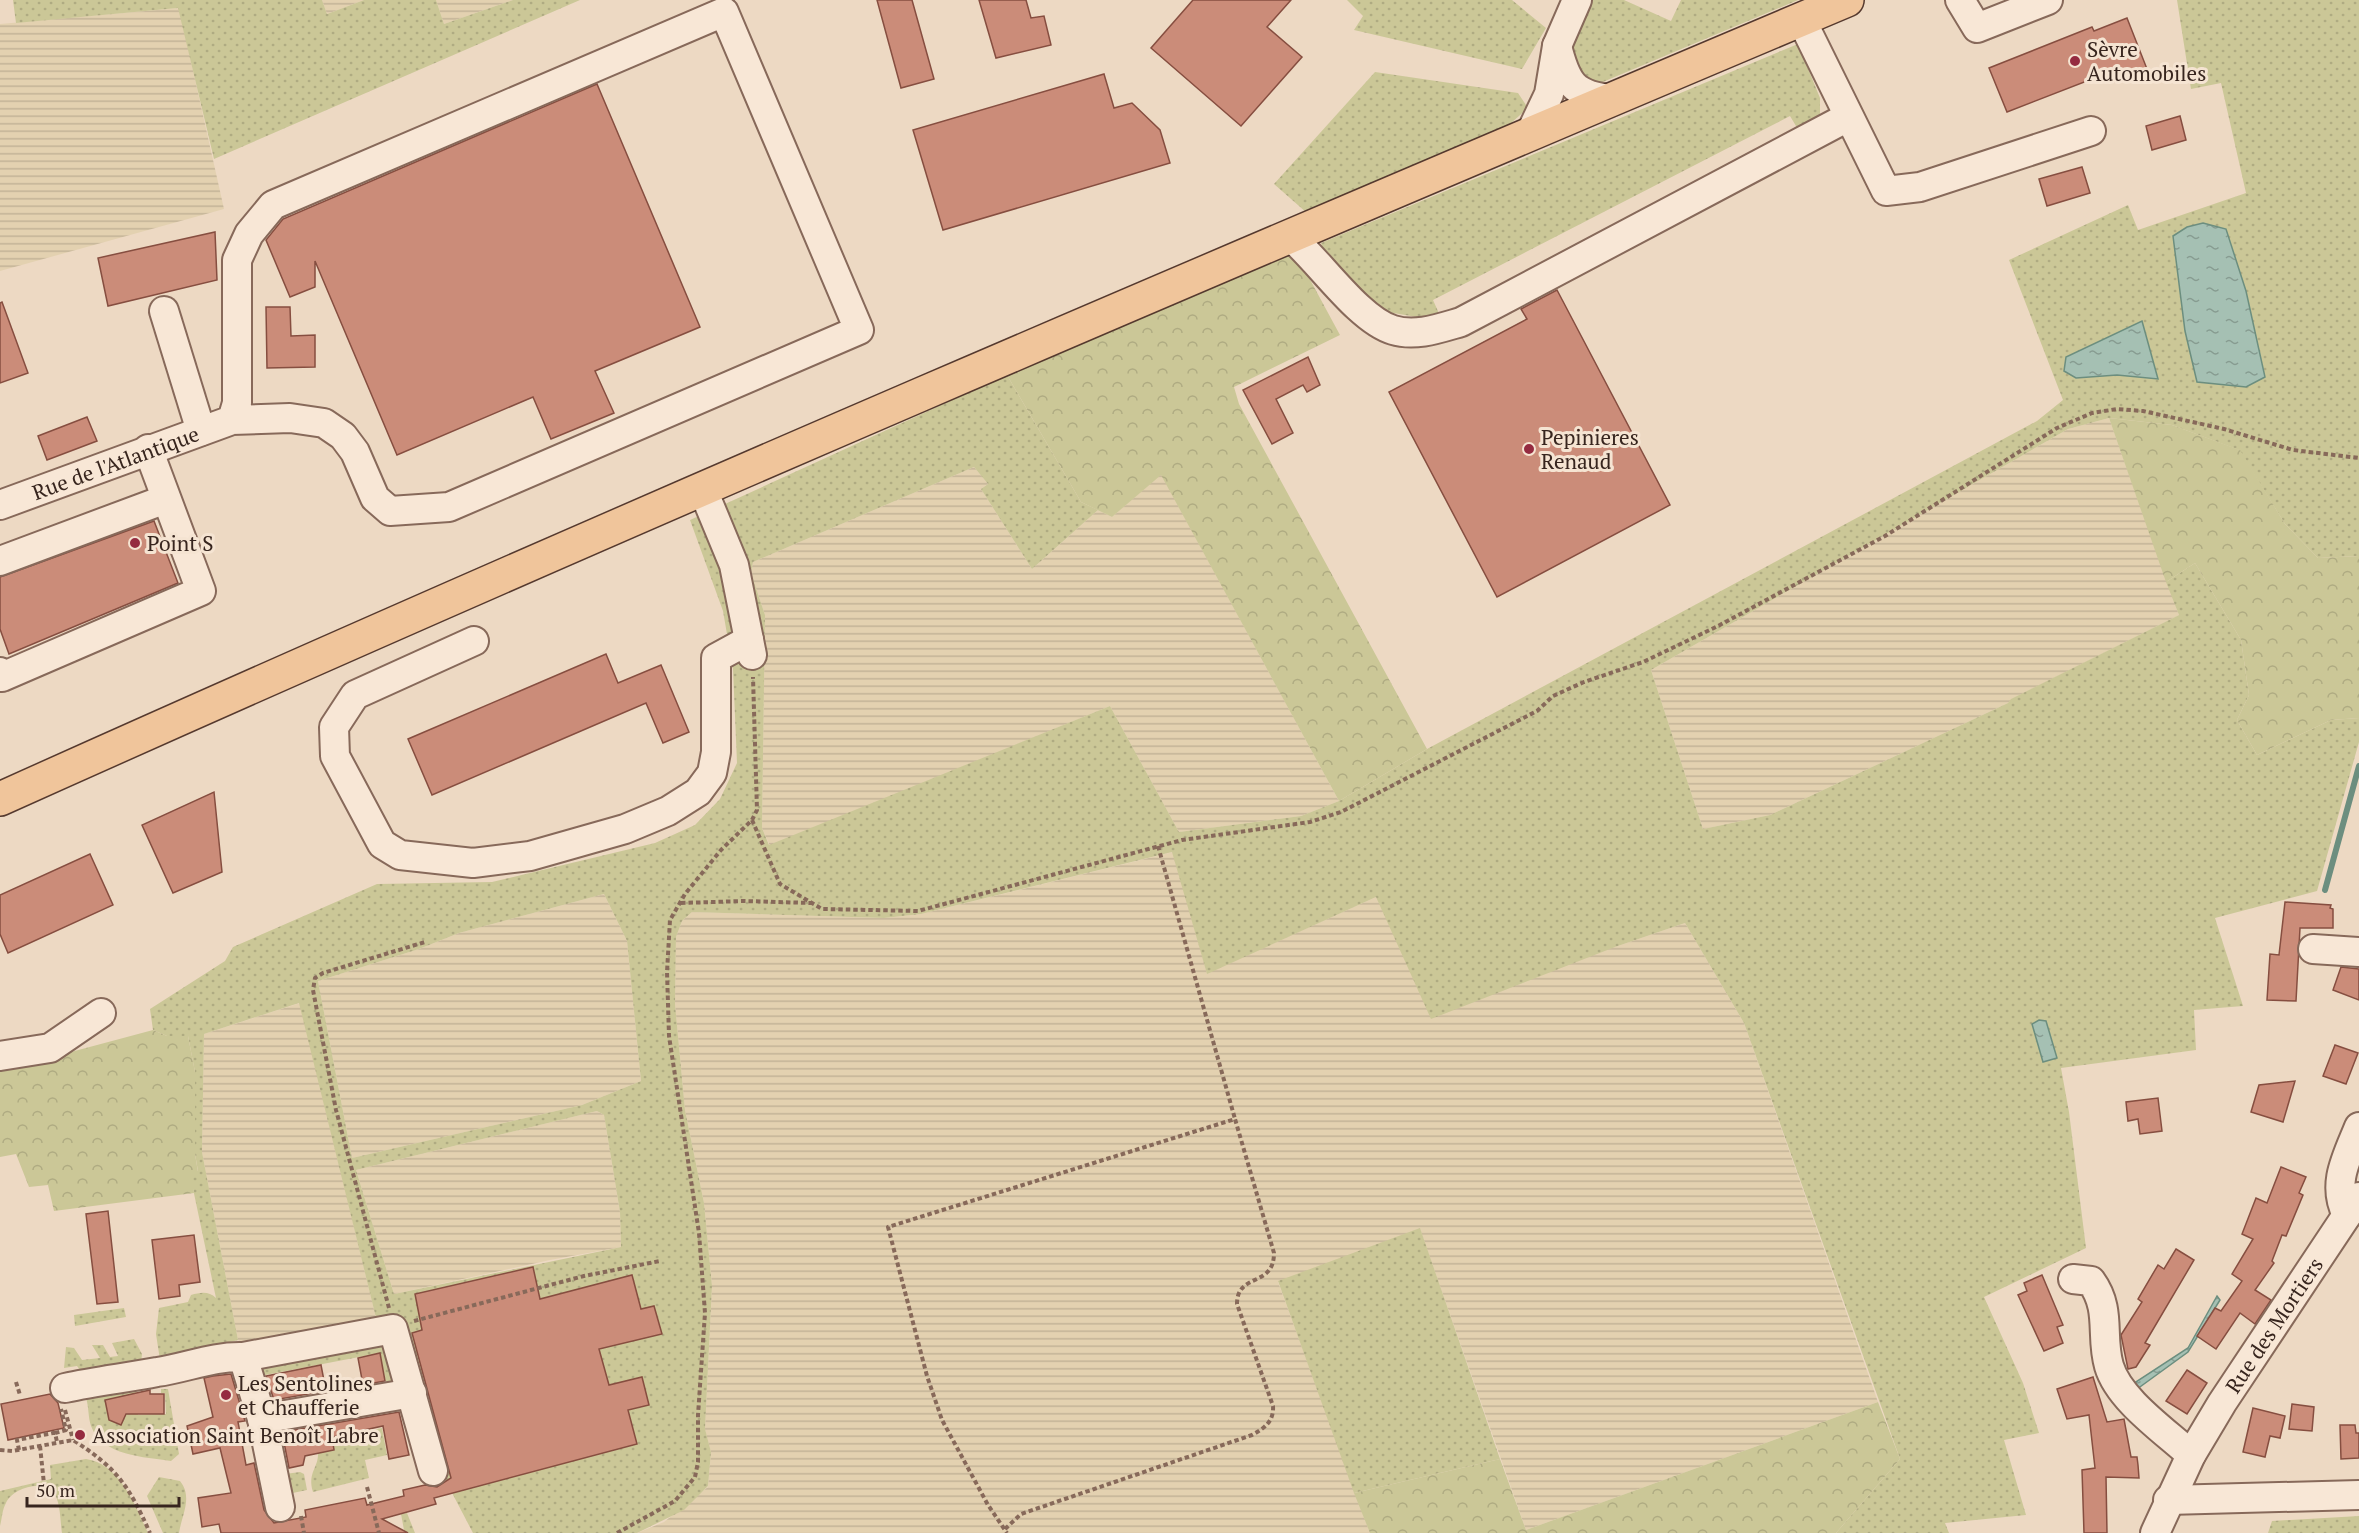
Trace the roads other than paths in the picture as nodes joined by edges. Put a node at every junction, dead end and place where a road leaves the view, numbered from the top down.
1 (1577, 0) edge
2 (1847, 0) edge
3 (1960, 0) edge
4 (2048, 0) edge
5 (1801, 19) junction
6 (1557, 46) junction
7 (1612, 99) junction
8 (1848, 117) junction
9 (2091, 131) dead end
10 (1530, 134) junction
11 (1291, 237) junction
12 (164, 311) dead end
13 (232, 420) junction
14 (201, 431) junction
15 (148, 449) junction
16 (703, 490) junction
17 (166, 499) junction
18 (0, 505) edge
19 (0, 561) edge
20 (474, 641) dead end
21 (0, 672) edge
22 (0, 799) edge
23 (2313, 949) dead end
24 (2359, 952) edge
25 (101, 1013) dead end
26 (0, 1056) edge
27 (2359, 1127) edge
28 (2353, 1206) edge
29 (2073, 1279) dead end
30 (243, 1357) junction
31 (411, 1393) junction
32 (64, 1402) road end
33 (262, 1419) junction
34 (2191, 1455) junction
35 (433, 1471) dead end
36 (2359, 1495) edge
37 (2168, 1500) junction
38 (280, 1507) dead end
39 (2155, 1533) edge

1 - 6 street
2 - 5 main road
3 - 4 street
5 - 7 main road
5 - 8 street
6 - 7 street
6 - 10 street
7 - 10 main road
8 - 9 street
8 - 11 street
10 - 11 main road
11 - 16 main road
12 - 14 street
13 - 13 street, Rue de l'Atlantique
13 - 14 street, Rue de l'Atlantique
14 - 15 street, Rue de l'Atlantique
15 - 17 street
15 - 18 street, Rue de l'Atlantique
16 - 20 street
16 - 22 main road
17 - 19 street
17 - 21 street
23 - 24 street
25 - 26 street
27 - 28 street
28 - 34 street, Rue des Mortiers
29 - 34 street
30 - 31 street
30 - 32 street
30 - 33 street
31 - 33 street
31 - 35 street
33 - 38 street
34 - 37 street, Rue des Mortiers
36 - 37 street
37 - 39 street, Rue des Mortiers

